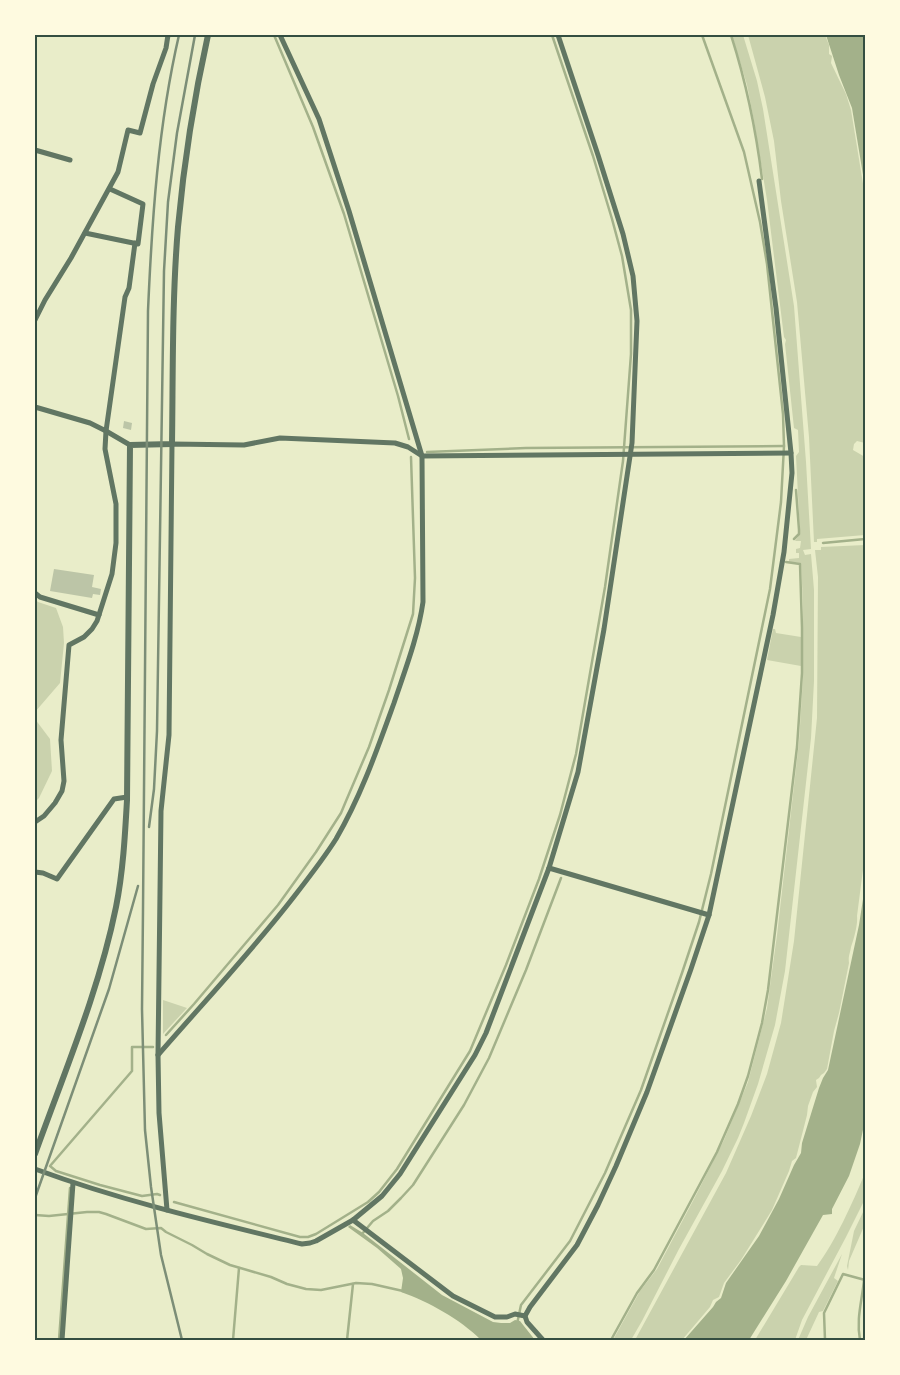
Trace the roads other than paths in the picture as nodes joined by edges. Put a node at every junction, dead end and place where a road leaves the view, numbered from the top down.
1 (168, 35) edge
2 (208, 35) edge
3 (280, 35) edge
4 (558, 35) edge
5 (35, 150) edge
6 (70, 160) dead end
7 (759, 181) dead end
8 (110, 189) junction
9 (84, 233) junction
10 (135, 243) junction
11 (35, 320) edge
12 (35, 407) edge
13 (106, 431) junction
14 (172, 444) junction
15 (130, 445) junction
16 (789, 453) junction
17 (627, 454) junction
18 (422, 456) junction
19 (35, 593) edge
20 (99, 615) junction
21 (127, 797) junction
22 (35, 822) edge
23 (549, 868) junction
24 (35, 872) edge
25 (707, 915) junction
26 (158, 1055) junction
27 (35, 1154) edge
28 (35, 1169) edge
29 (73, 1183) junction
30 (167, 1210) junction
31 (353, 1220) junction
32 (524, 1316) junction
33 (62, 1340) edge
34 (543, 1340) edge

1 - 8 street
2 - 14 street
3 - 18 street
4 - 17 street
5 - 6 street
7 - 16 street
8 - 9 street
8 - 10 street
9 - 10 street
9 - 11 street
10 - 13 street
12 - 13 street
13 - 15 street
13 - 20 street
14 - 15 street
14 - 18 street
14 - 26 street
15 - 21 street
16 - 17 street
16 - 25 street
17 - 18 street
17 - 23 street
18 - 26 street
19 - 20 street
20 - 22 street
21 - 24 street
21 - 27 street
23 - 25 street
23 - 31 street
25 - 32 street
26 - 30 street
28 - 29 street
29 - 30 street
29 - 33 street
30 - 31 street
31 - 32 street
32 - 34 street

